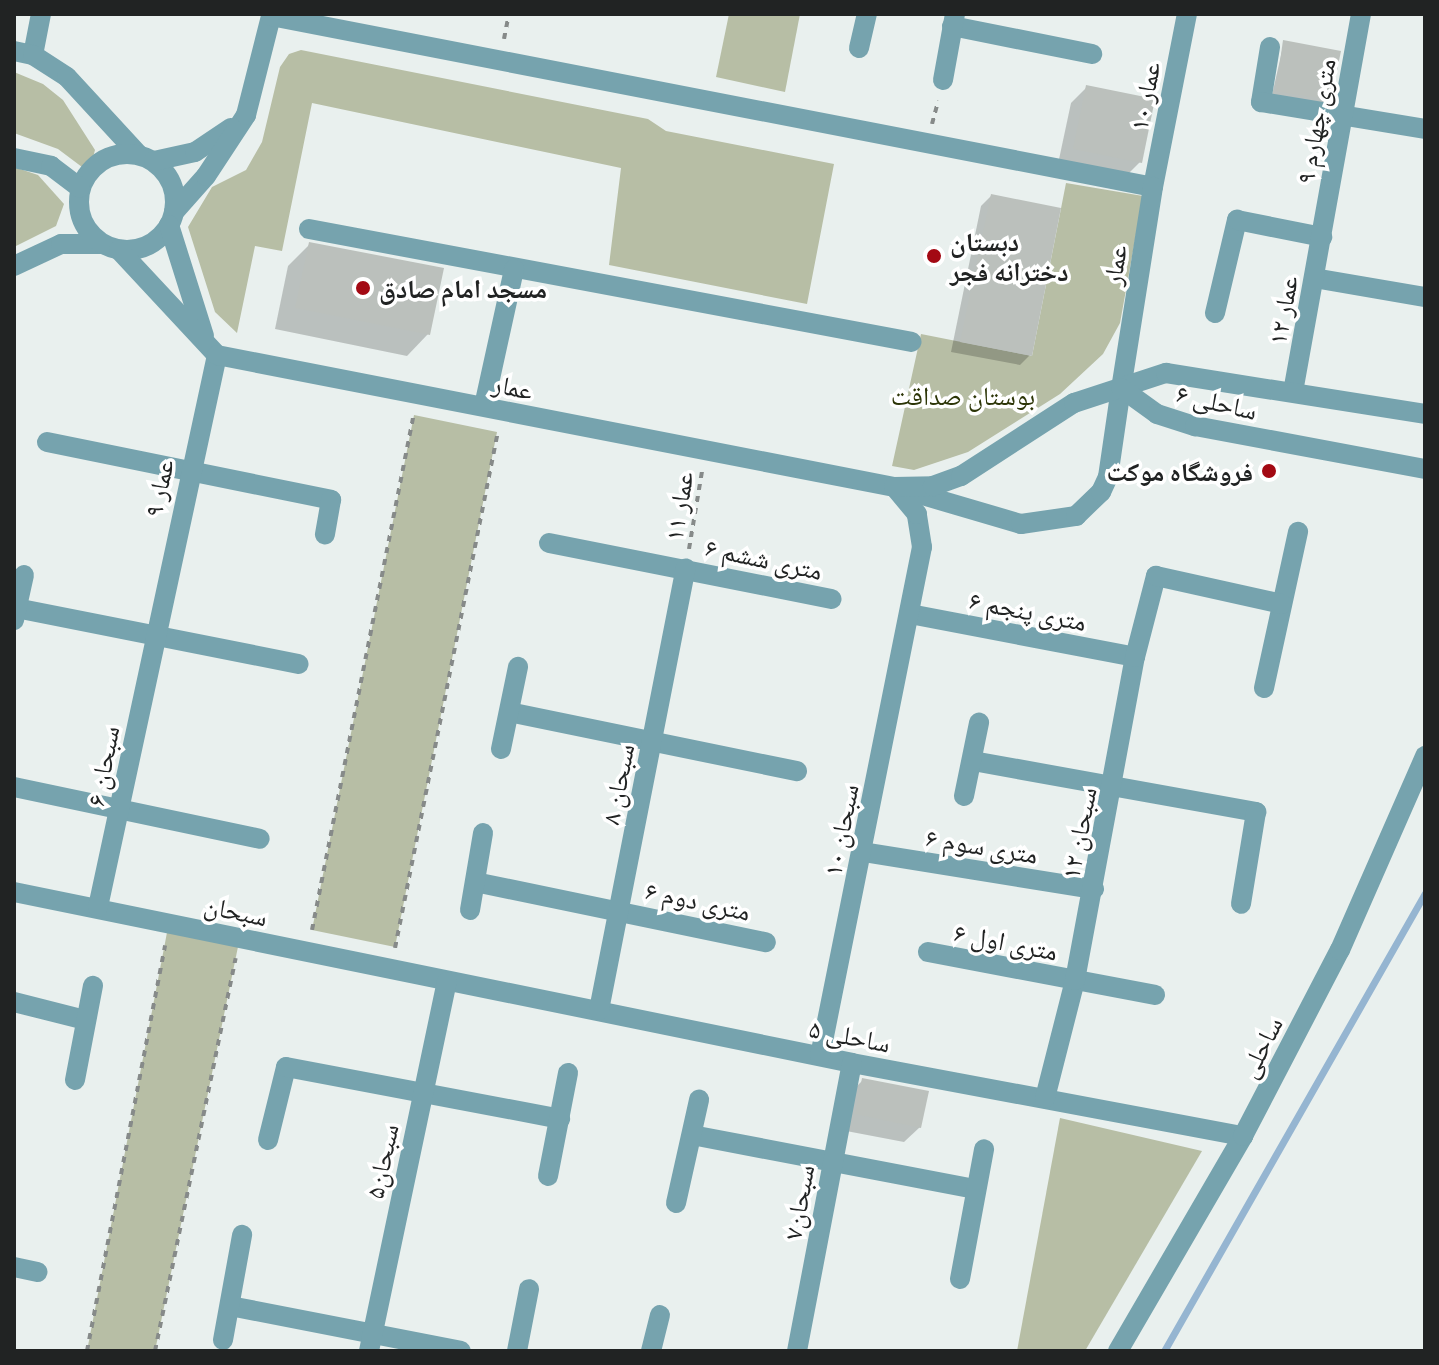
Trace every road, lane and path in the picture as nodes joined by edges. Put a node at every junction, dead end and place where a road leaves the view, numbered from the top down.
1 (41, 14) edge
2 (867, 14) edge
3 (1187, 14) edge
4 (1361, 14) edge
5 (272, 15) edge
6 (953, 20) edge
7 (1270, 47) dead end
8 (859, 48) dead end
9 (23, 53) edge
10 (1092, 54) dead end
11 (943, 80) joint
12 (246, 115) junction
13 (1340, 116) junction
14 (1425, 129) edge
15 (927, 144) junction
16 (14, 158) edge
17 (146, 158) junction
18 (1153, 187) junction
19 (80, 188) junction
20 (171, 218) junction
21 (309, 229) dead end
22 (1322, 237) junction
23 (110, 247) junction
24 (14, 266) edge
25 (514, 269) junction
26 (1314, 278) junction
27 (1425, 297) edge
28 (1215, 313) dead end
29 (912, 342) dead end
30 (211, 348) junction
31 (1121, 388) junction
32 (1293, 392) junction
33 (416, 394) junction
34 (493, 409) junction
35 (1425, 414) edge
36 (47, 442) dead end
37 (705, 450) junction
38 (1425, 469) edge
39 (188, 472) junction
40 (894, 487) junction
41 (1298, 532) dead end
42 (325, 534) dead end
43 (549, 543) dead end
44 (686, 568) junction
45 (24, 575) dead end
46 (832, 599) dead end
47 (1282, 604) junction
48 (15, 614) edge
49 (910, 614) junction
50 (155, 634) junction
51 (1135, 657) junction
52 (299, 664) dead end
53 (518, 667) dead end
54 (1264, 688) dead end
55 (509, 712) junction
56 (979, 723) dead end
57 (652, 741) junction
58 (501, 749) dead end
59 (1425, 756) edge
60 (973, 761) junction
61 (797, 771) dead end
62 (14, 787) edge
63 (1113, 790) junction
64 (964, 796) dead end
65 (121, 807) junction
66 (483, 833) dead end
67 (260, 839) dead end
68 (863, 852) junction
69 (475, 882) junction
70 (1094, 889) junction
71 (14, 892) edge
72 (1241, 904) dead end
73 (98, 907) junction
74 (619, 909) junction
75 (470, 910) dead end
76 (169, 922) junction
77 (240, 937) junction
78 (766, 942) dead end
79 (395, 947) dead end
80 (928, 952) dead end
81 (311, 953) junction
82 (1075, 980) junction
83 (447, 982) junction
84 (93, 986) dead end
85 (1155, 995) dead end
86 (14, 1002) edge
87 (599, 1010) junction
88 (85, 1020) junction
89 (820, 1056) junction
90 (852, 1063) junction
91 (568, 1073) dead end
92 (75, 1080) dead end
93 (423, 1091) junction
94 (1045, 1098) junction
95 (699, 1100) dead end
96 (560, 1119) junction
97 (692, 1135) junction
98 (1243, 1136) junction
99 (268, 1140) dead end
100 (984, 1149) dead end
101 (831, 1163) junction
102 (548, 1176) dead end
103 (975, 1189) junction
104 (676, 1203) dead end
105 (242, 1235) dead end
106 (14, 1267) edge
107 (37, 1272) dead end
108 (960, 1279) dead end
109 (529, 1289) dead end
110 (230, 1306) junction
111 (660, 1315) dead end
112 (223, 1340) dead end
113 (370, 1342) edge
114 (87, 1351) edge
115 (155, 1351) edge
116 (461, 1351) edge
117 (517, 1351) edge
118 (651, 1351) edge
119 (797, 1351) edge
120 (1118, 1351) edge

1 - 9 street
2 - 8 street
3 - 18 street, عمار ۱۰
4 - 13 street, ۹ متری چهارم
5 - 12 street
5 - 15 street
6 - 10 street
6 - 11 street
7 - 13 street
9 - 17 street
11 - 15 path
12 - 17 street
12 - 20 street
13 - 14 street
13 - 22 street, ۹ متری چهارم
15 - 18 street
16 - 19 street
17 - 19 street
17 - 20 street
18 - 31 street, عمار
19 - 23 street
20 - 23 street
20 - 30 street
21 - 25 street
22 - 26 street, عمار ۱۲
22 - 28 street
23 - 24 street
23 - 30 street
25 - 29 street
25 - 34 street
26 - 27 street
26 - 32 street, عمار ۱۲
30 - 33 street, عمار
30 - 39 street, عمار ۹
31 - 32 street, ساحلی ۶
31 - 38 street, ساحلی ۶
31 - 40 street, عمار
31 - 40 street
32 - 35 street, ساحلی ۶
33 - 34 street, عمار
33 - 81 path
34 - 37 street, عمار
34 - 79 path
36 - 39 street
37 - 40 street, عمار
37 - 44 path, عمار ۱۱
39 - 42 street
39 - 50 street, عمار ۹
40 - 49 street, سبحان ۱۰
41 - 47 street
43 - 44 street
44 - 46 street, ۶ متری ششم
44 - 57 street, سبحان ۸
45 - 48 street
47 - 51 street, سبحان ۱۲
47 - 54 street
48 - 50 street
49 - 51 street, ۶ متری پنجم
49 - 68 street, سبحان ۱۰
50 - 52 street
50 - 65 street, سبحان ۶
51 - 63 street, سبحان ۱۲
53 - 55 street
55 - 57 street
55 - 58 street
56 - 60 street
57 - 61 street
57 - 74 street, سبحان ۸
59 - 98 street, ساحلی
60 - 63 street
60 - 64 street
62 - 65 street
63 - 70 street, سبحان ۱۲
63 - 72 street
65 - 67 street
65 - 73 street, سبحان ۶
66 - 69 street
68 - 70 street, ۶ متری سوم
68 - 89 street, سبحان ۱۰
69 - 74 street
69 - 75 street
70 - 82 street, سبحان ۱۲
71 - 73 street, سبحان
73 - 76 street, سبحان
74 - 78 street, ۶ متری دوم
74 - 87 street, سبحان ۸
76 - 77 street, سبحان
76 - 114 path
77 - 81 street, سبحان
77 - 115 path
80 - 82 street, ۶ متری اول
81 - 83 street, سبحان
82 - 85 street
82 - 94 street, سبحان ۱۲
83 - 87 street, ساحلی ۵
83 - 93 street, سبحان۵
84 - 88 street
86 - 88 street
87 - 89 street, ساحلی ۵
88 - 92 street
89 - 90 street, ساحلی ۵
90 - 94 street, ساحلی ۵
90 - 101 street, سبحان۷
91 - 96 street
93 - 96 street
93 - 99 street
93 - 113 street, سبحان۵
94 - 98 street, ساحلی ۵
95 - 97 street
96 - 102 street
97 - 101 street
97 - 104 street
98 - 120 street, ساحلی
100 - 103 street
101 - 103 street
101 - 119 street, سبحان۷
103 - 108 street
105 - 110 street
106 - 107 street
109 - 117 street
110 - 112 street
110 - 113 street
111 - 118 street
113 - 116 street

